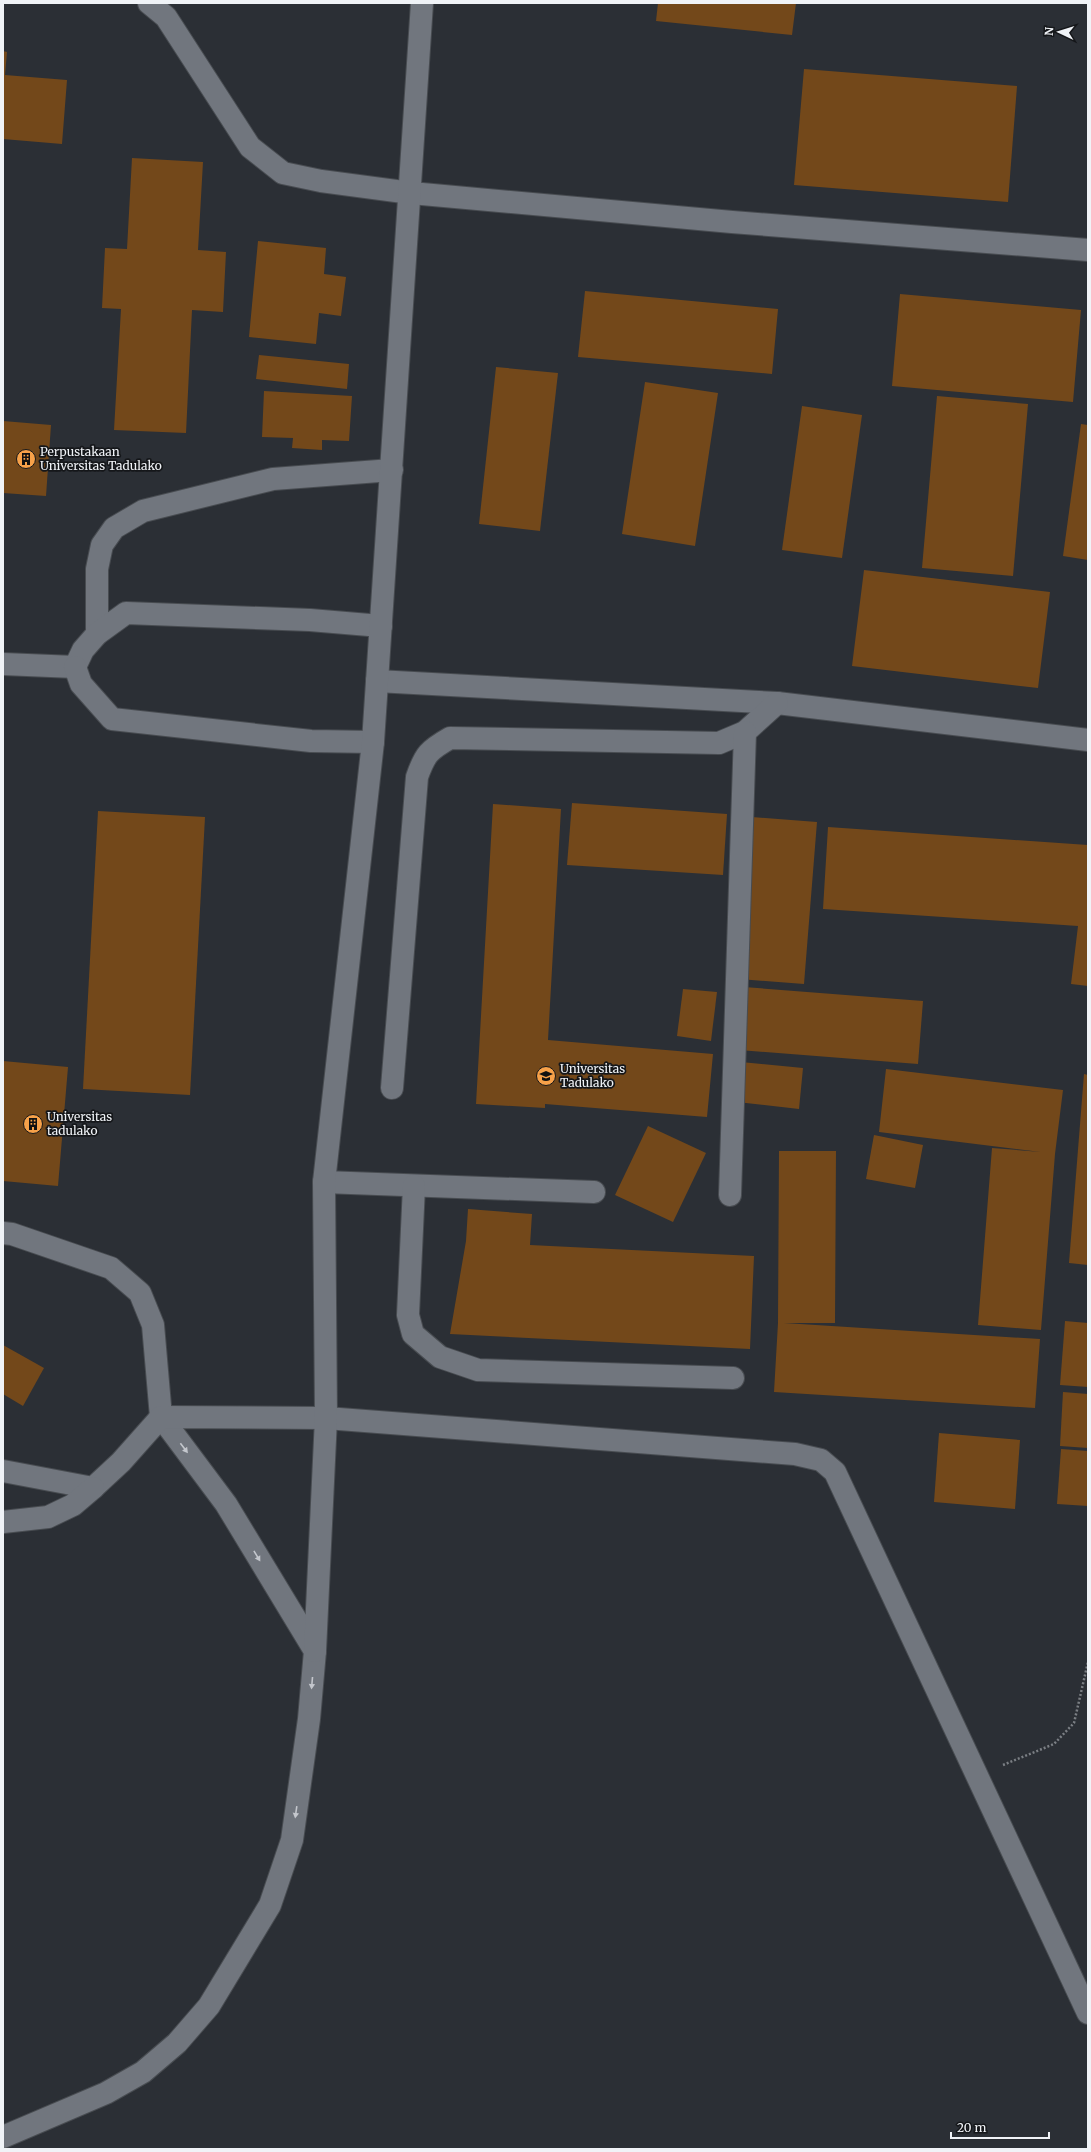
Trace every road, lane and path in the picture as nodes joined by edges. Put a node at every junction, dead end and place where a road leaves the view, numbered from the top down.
1 (149, 3) edge
2 (422, 3) edge
3 (411, 193) junction
4 (1088, 250) edge
5 (392, 470) junction
6 (381, 626) junction
7 (97, 634) junction
8 (3, 664) edge
9 (75, 668) junction
10 (377, 681) junction
11 (777, 703) junction
12 (745, 732) junction
13 (1088, 740) edge
14 (373, 742) junction
15 (392, 1088) dead end
16 (324, 1182) junction
17 (414, 1186) junction
18 (594, 1192) dead end
19 (730, 1195) dead end
20 (3, 1233) edge
21 (733, 1378) dead end
22 (161, 1417) junction
23 (326, 1418) junction
24 (3, 1471) edge
25 (93, 1488) junction
26 (3, 1522) edge
27 (315, 1651) junction
28 (1088, 1662) edge
29 (977, 1776) junction
30 (1088, 2013) edge
31 (3, 2137) edge

1 - 3 lane
2 - 3 lane
3 - 4 lane
3 - 5 lane
5 - 6 lane
5 - 7 lane
6 - 7 lane
6 - 10 lane
7 - 9 lane
8 - 9 lane
9 - 14 lane
10 - 11 lane
10 - 14 lane
11 - 12 lane
11 - 13 lane
12 - 15 lane
12 - 19 lane
14 - 16 lane
16 - 17 lane
16 - 23 lane
17 - 18 lane
17 - 21 lane
20 - 22 lane
22 - 23 lane
22 - 25 lane
22 -> 27 lane
23 - 27 lane
23 - 29 lane
24 - 25 lane
25 - 26 lane
27 -> 31 lane
28 - 29 path
29 - 30 lane

